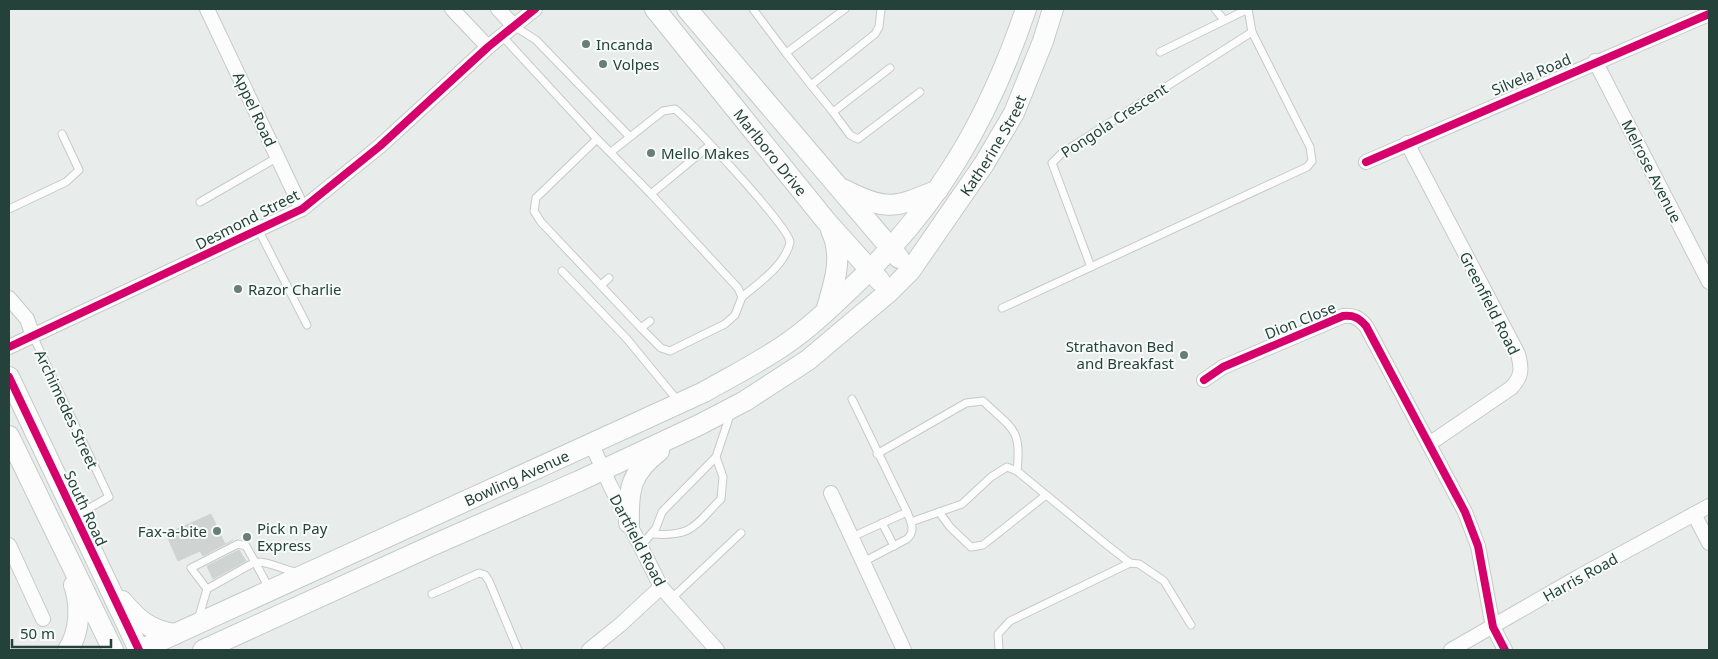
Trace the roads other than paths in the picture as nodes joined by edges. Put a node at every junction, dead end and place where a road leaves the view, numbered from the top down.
1 (207, 9) edge
2 (452, 9) edge
3 (498, 9) edge
4 (535, 9) edge
5 (655, 9) edge
6 (687, 9) edge
7 (753, 9) edge
8 (845, 9) edge
9 (881, 9) edge
10 (1026, 9) edge
11 (1053, 9) edge
12 (1215, 9) edge
13 (1248, 9) edge
14 (1709, 14) edge
15 (1224, 20) junction
16 (514, 26) junction
17 (1252, 32) junction
18 (502, 36) junction
19 (488, 48) junction
20 (1160, 52) dead end
21 (786, 53) junction
22 (1596, 61) junction
23 (890, 68) dead end
24 (811, 85) junction
25 (920, 92) dead end
26 (834, 112) junction
27 (62, 134) dead end
28 (629, 136) junction
29 (596, 140) junction
30 (1407, 143) junction
31 (710, 145) junction
32 (611, 152) junction
33 (278, 157) junction
34 (1366, 162) dead end
35 (839, 187) junction
36 (938, 190) junction
37 (651, 194) junction
38 (200, 202) dead end
39 (302, 208) junction
40 (9, 210) edge
41 (826, 221) junction
42 (260, 230) junction
43 (891, 250) junction
44 (1092, 267) junction
45 (562, 271) dead end
46 (870, 271) junction
47 (910, 271) junction
48 (609, 278) dead end
49 (1709, 282) edge
50 (601, 285) junction
51 (890, 291) junction
52 (742, 297) junction
53 (9, 298) edge
54 (1002, 308) dead end
55 (825, 313) junction
56 (650, 321) dead end
57 (307, 325) dead end
58 (641, 328) junction
59 (33, 336) junction
60 (9, 347) edge
61 (9, 377) edge
62 (1204, 380) dead end
63 (852, 399) dead end
64 (679, 404) junction
65 (733, 407) junction
66 (9, 436) edge
67 (676, 436) junction
68 (592, 444) junction
69 (1430, 444) junction
70 (877, 454) junction
71 (716, 457) junction
72 (603, 470) junction
73 (1018, 471) junction
74 (831, 493) dead end
75 (1046, 495) junction
76 (1709, 506) edge
77 (907, 512) junction
78 (939, 512) junction
79 (1694, 514) junction
80 (74, 517) junction
81 (911, 522) junction
82 (629, 524) junction
83 (882, 524) junction
84 (741, 533) dead end
85 (652, 534) junction
86 (57, 536) junction
87 (852, 537) junction
88 (1709, 543) edge
89 (9, 545) edge
90 (894, 546) junction
91 (640, 547) junction
92 (255, 562) junction
93 (863, 562) junction
94 (1130, 563) junction
95 (388, 566) junction
96 (318, 569) junction
97 (108, 587) junction
98 (661, 587) junction
99 (206, 589) junction
100 (270, 590) junction
101 (432, 594) dead end
102 (671, 599) junction
103 (43, 619) dead end
104 (197, 625) junction
105 (1191, 625) dead end
106 (1493, 627) junction
107 (175, 634) junction
108 (223, 644) edge
109 (68, 650) edge
110 (112, 650) edge
111 (139, 650) edge
112 (203, 650) edge
113 (518, 650) edge
114 (589, 650) edge
115 (716, 650) edge
116 (904, 650) edge
117 (999, 650) edge
118 (1451, 650) edge
119 (1505, 650) edge

1 - 33 street, Appel Road
2 - 19 street
3 - 16 street
4 - 16 street, Desmond Street
5 - 41 main road, Marlboro Drive
6 - 35 main road, Marlboro Drive
7 - 21 lane
8 - 21 lane
9 - 24 lane
10 - 36 main road, Katherine Street
11 - 47 main road, Katherine Street
12 - 15 lane
13 - 15 lane
13 - 17 lane
14 - 22 street, Silvela Road
15 - 20 lane
16 - 18 street, Desmond Street
16 - 28 lane
17 - 44 lane, Pongola Crescent
17 - 44 lane
18 - 19 street, Desmond Street
18 - 29 lane
19 - 39 street, Desmond Street
21 - 24 lane
22 - 30 street, Silvela Road
22 - 49 street, Melrose Avenue
23 - 26 lane
24 - 26 lane
25 - 26 lane
27 - 40 lane
28 - 31 lane
28 - 32 lane
29 - 32 lane
29 - 50 lane
30 - 34 street, Silvela Road
30 - 69 street, Greenfield Road
31 - 37 lane
31 - 52 lane
32 - 37 lane
33 - 38 lane
33 - 39 street, Appel Road
35 - 36 main road
35 - 43 main road, Marlboro Drive
36 - 43 main road, Katherine Street
37 - 52 lane
39 - 42 street, Desmond Street
41 - 46 main road, Marlboro Drive
41 - 55 main road
42 - 57 lane
42 - 59 street, Desmond Street
43 - 46 main road, Katherine Street
43 - 47 main road, Marlboro Drive
44 - 54 lane
45 - 64 lane
46 - 51 main road, Marlboro Drive
46 - 55 main road, Bowling Avenue
47 - 51 main road, Katherine Street
48 - 50 lane
50 - 58 lane
51 - 65 main road, Bowling Avenue
52 - 58 lane
53 - 59 street, Archimedes Street
55 - 64 main road, Bowling Avenue
56 - 58 lane
59 - 60 street, Desmond Street
59 - 80 lane, Archimedes Street
61 - 80 main road, South Road
62 - 69 street, Dion Close
63 - 70 lane
64 - 68 main road, Bowling Avenue
65 - 67 main road, Bowling Avenue
65 - 71 lane
66 - 86 main road
67 - 72 main road, Bowling Avenue
67 - 82 main road
68 - 72 street, Dartfield Road
68 - 96 main road, Bowling Avenue
69 - 106 street
70 - 73 lane
70 - 77 lane
71 - 85 lane
71 - 85 lane
72 - 82 street, Dartfield Road
72 - 95 main road, Bowling Avenue
73 - 75 lane
73 - 78 lane
74 - 87 street
75 - 78 lane
75 - 94 lane
76 - 79 street, Harris Road
77 - 81 lane
77 - 83 lane
78 - 81 lane
79 - 88 street
79 - 106 street, Harris Road
80 - 97 main road, South Road
81 - 90 lane
82 - 91 street, Dartfield Road
83 - 87 lane
83 - 90 lane
84 - 102 lane
85 - 91 lane
86 - 109 main road
86 - 110 main road
87 - 93 street
89 - 103 street
90 - 93 lane
91 - 98 street, Dartfield Road
92 - 96 lane
92 - 99 lane
92 - 99 lane
92 - 100 lane
93 - 116 street
94 - 105 lane
94 - 117 lane
95 - 100 main road
95 - 108 main road, Bowling Avenue
96 - 100 main road, Bowling Avenue
97 - 107 main road
97 - 111 main road, South Road
98 - 102 street, Dartfield Road
98 - 114 street
99 - 104 lane
100 - 104 main road, Bowling Avenue
101 - 113 lane
102 - 115 street, Dartfield Road
104 - 107 main road, Bowling Avenue
106 - 118 street, Harris Road
106 - 119 street
107 - 111 main road, Bowling Avenue
108 - 112 main road, Bowling Avenue

